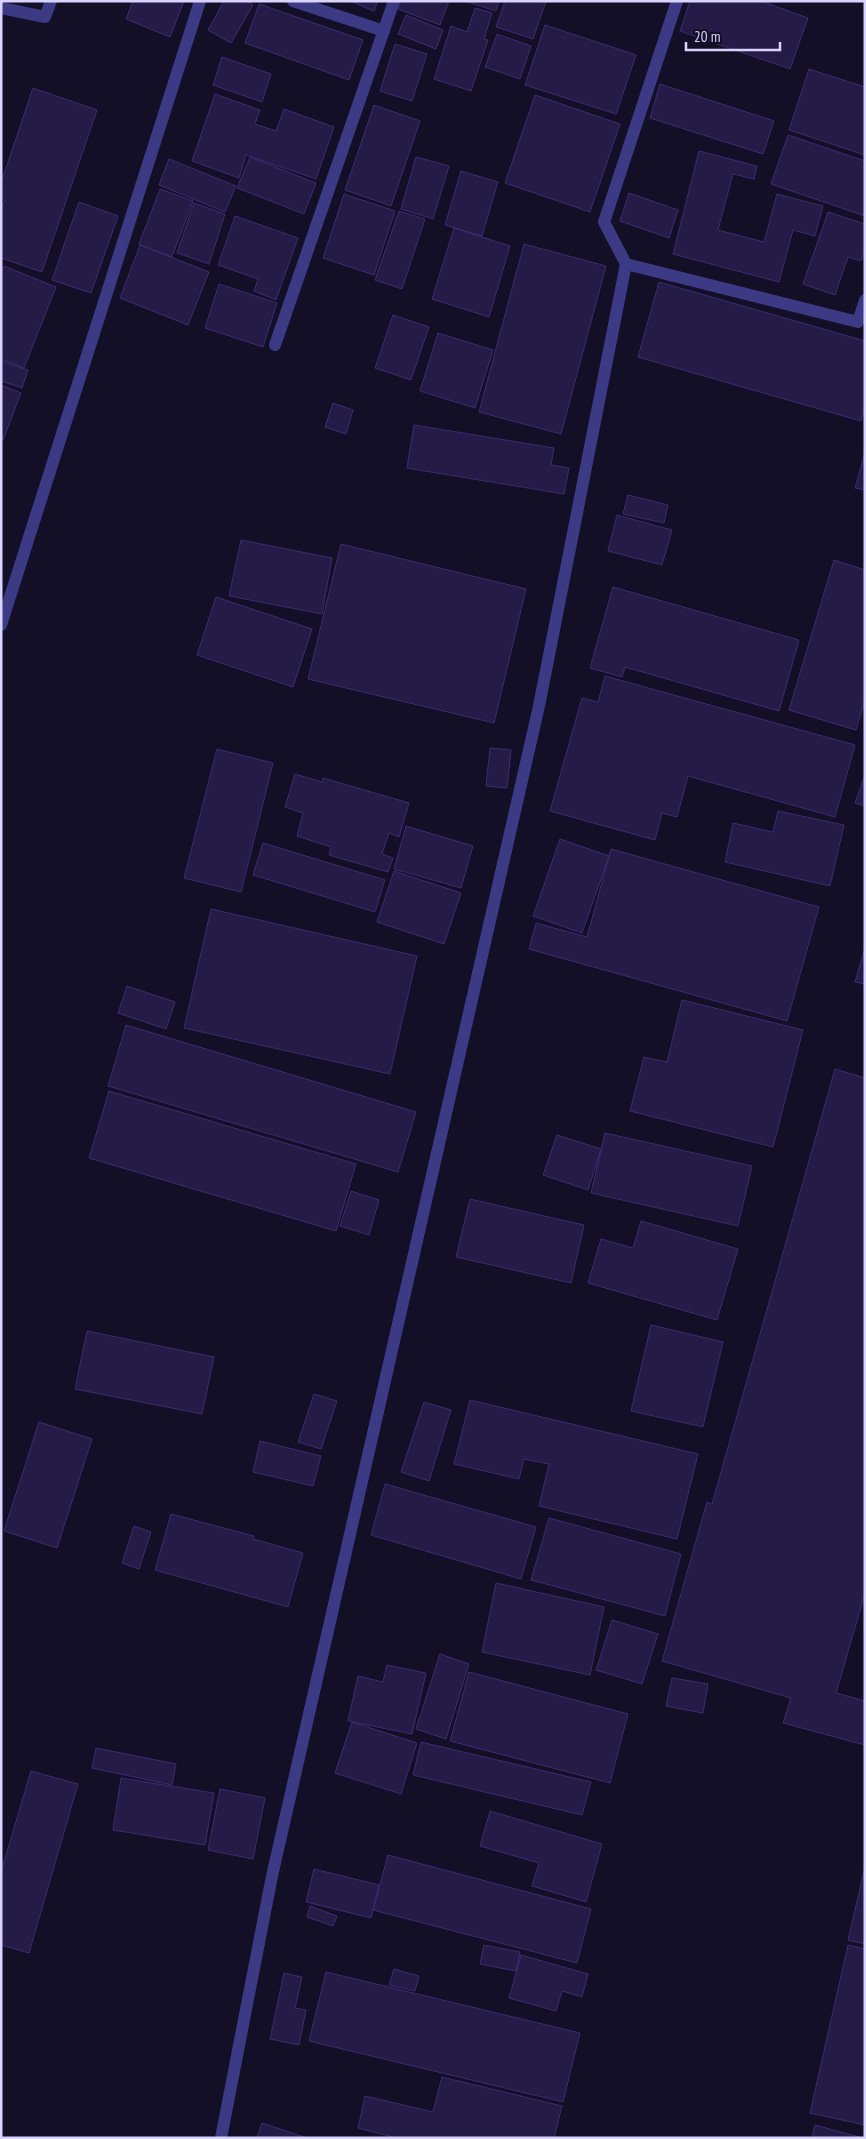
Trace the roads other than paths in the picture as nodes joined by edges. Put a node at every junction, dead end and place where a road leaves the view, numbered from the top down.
1 (51, 1) edge
2 (200, 1) edge
3 (293, 1) edge
4 (394, 1) edge
5 (677, 1) edge
6 (1, 8) edge
7 (384, 31) junction
8 (626, 264) junction
9 (865, 300) edge
10 (274, 345) dead end
11 (1, 625) edge
12 (221, 2138) edge

1 - 6 street
2 - 11 street
3 - 7 street
4 - 7 street
5 - 8 street
7 - 10 street
8 - 9 street
8 - 12 street

